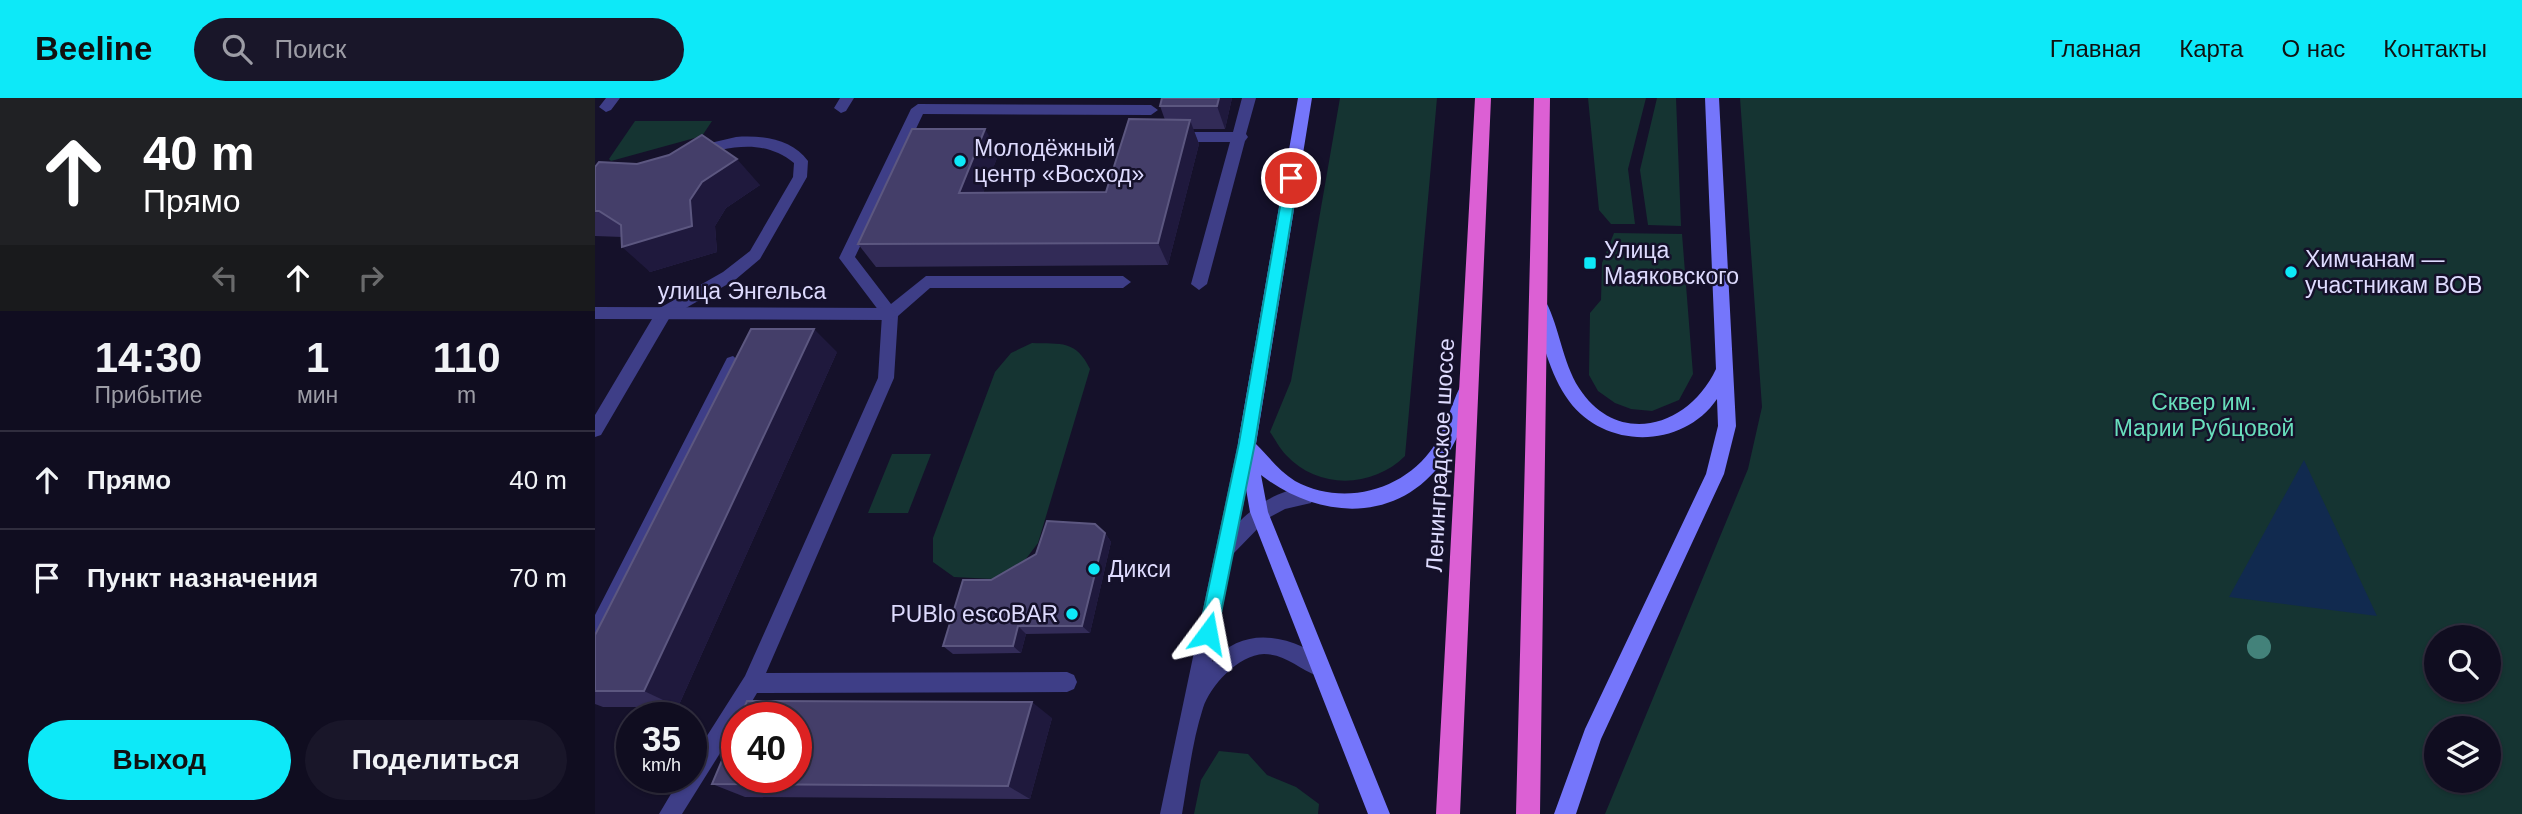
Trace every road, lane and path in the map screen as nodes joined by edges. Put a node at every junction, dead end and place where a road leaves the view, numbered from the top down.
1 (1249, 98) edge
2 (1305, 98) edge
3 (1483, 98) edge
4 (1542, 98) edge
5 (1712, 98) edge
6 (1153, 104) edge
7 (1241, 137) junction
8 (681, 156) edge
9 (1123, 282) dead end
10 (1199, 284) dead end
11 (1537, 296) junction
12 (595, 313) edge
13 (664, 313) junction
14 (890, 314) junction
15 (733, 363) edge
16 (1725, 368) junction
17 (1470, 382) junction
18 (595, 430) edge
19 (1247, 443) junction
20 (1305, 497) junction
21 (1259, 512) junction
22 (1225, 556) junction
23 (595, 635) edge
24 (1318, 667) junction
25 (1067, 682) dead end
26 (752, 683) junction
27 (1191, 709) junction
28 (670, 814) edge
29 (1171, 814) edge
30 (1378, 814) edge
31 (1448, 814) edge
32 (1528, 814) edge
33 (1565, 814) edge

1 - 7 street
2 - 19 main road
3 - 17 highway, Ленинградское шоссе
4 - 11 highway
5 - 16 main road
6 - 7 street
6 - 14 street
7 - 10 street
8 - 13 street
9 - 14 street
11 - 16 main road
11 - 32 highway
12 - 13 street, улица Энгельса
13 - 14 street, улица Энгельса
13 - 18 street
14 - 26 street
15 - 23 street
16 - 33 main road
17 - 20 main road
17 - 31 highway, Ленинградское шоссе
19 - 20 main road
19 - 21 main road
19 - 22 street
20 - 21 street
21 - 22 street
21 - 24 main road
22 - 27 street
24 - 27 street
24 - 30 main road
25 - 26 street
26 - 28 street
27 - 29 street

